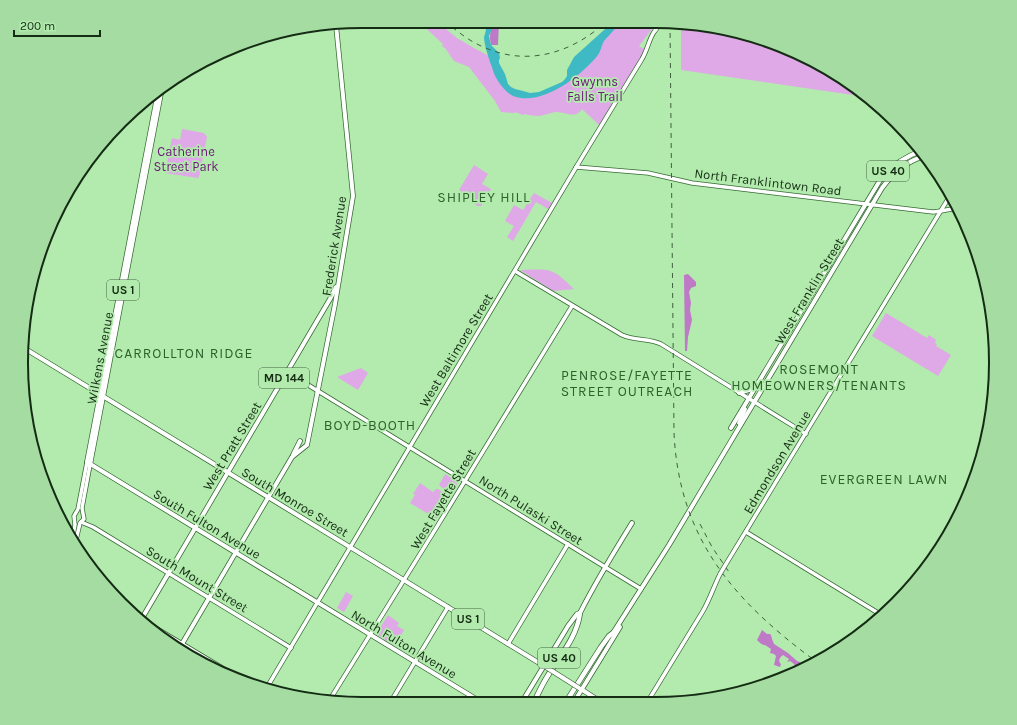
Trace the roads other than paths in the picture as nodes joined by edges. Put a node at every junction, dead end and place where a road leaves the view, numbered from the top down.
1 (656, 28) edge
2 (337, 29) edge
3 (160, 96) edge
4 (157, 99) edge
5 (915, 153) edge
6 (919, 158) edge
7 (576, 167) junction
8 (947, 201) edge
9 (866, 203) junction
10 (873, 204) junction
11 (952, 209) edge
12 (941, 211) junction
13 (514, 271) junction
14 (338, 281) junction
15 (572, 306) junction
16 (29, 351) edge
17 (288, 372) junction
18 (756, 387) junction
19 (318, 391) junction
20 (739, 392) junction
21 (102, 395) junction
22 (749, 398) junction
23 (754, 402) junction
24 (731, 428) dead end
25 (739, 428) junction
26 (806, 434) junction
27 (300, 441) dead end
28 (410, 447) junction
29 (292, 457) junction
30 (89, 464) junction
31 (228, 472) junction
32 (465, 481) junction
33 (268, 498) junction
34 (76, 513) junction
35 (82, 513) junction
36 (84, 519) junction
37 (74, 520) junction
38 (80, 522) junction
39 (632, 522) dead end
40 (92, 527) junction
41 (195, 528) junction
42 (74, 531) edge
43 (746, 532) junction
44 (77, 536) edge
45 (568, 544) junction
46 (350, 547) junction
47 (236, 553) junction
48 (604, 567) junction
49 (168, 574) junction
50 (404, 580) junction
51 (642, 589) junction
52 (209, 598) junction
53 (317, 602) junction
54 (448, 607) junction
55 (877, 612) edge
56 (580, 613) junction
57 (144, 615) edge
58 (625, 615) junction
59 (613, 633) junction
60 (370, 635) junction
61 (182, 644) joint
62 (508, 644) junction
63 (291, 648) junction
64 (200, 655) edge
65 (415, 662) junction
66 (544, 666) junction
67 (269, 684) edge
68 (580, 689) junction
69 (334, 695) edge
70 (394, 697) edge
71 (473, 697) edge
72 (525, 697) edge
73 (537, 697) edge
74 (569, 697) edge
75 (572, 697) edge
76 (576, 697) edge
77 (593, 697) edge
78 (650, 697) edge

1 - 7 street, West Baltimore Street
2 - 14 main road, Frederick Avenue / MD 144
3 - 21 main road, Wilkens Avenue / US 1
4 - 21 main road, Wilkens Avenue / US 1
5 - 9 main road, West Franklin Street / US 40
6 - 10 main road, West Franklin Street / US 40
7 - 9 street, North Franklintown Road
7 - 13 street, West Baltimore Street
8 - 12 street, Edmondson Avenue
9 - 10 street, North Franklintown Road
9 - 18 main road, West Franklin Street / US 40
10 - 12 street, North Franklintown Road
10 - 23 main road, West Franklin Street / US 40
11 - 12 street, North Franklintown Road
12 - 26 street, Edmondson Avenue
13 - 15 street
13 - 28 street, West Baltimore Street
14 - 17 main road, West Pratt Street / MD 144
14 - 19 main road, Frederick Avenue / MD 144
15 - 20 street
15 - 32 street, West Fayette Street
16 - 21 main road, South Monroe Street
17 - 19 street, North Pulaski Street
17 - 31 main road, West Pratt Street / MD 144
18 - 20 main road
18 - 22 main road, West Franklin Street / US 40
19 - 28 street, North Pulaski Street
19 - 29 main road, Frederick Avenue / MD 144
20 - 22 street
21 - 30 main road, Wilkens Avenue / US 1
21 - 31 main road, South Monroe Street / US 1
22 - 23 street
22 - 24 main road, West Franklin Street / US 40
22 - 25 main road
23 - 25 main road, West Franklin Street / US 40
23 - 26 street
25 - 51 main road, West Franklin Street / US 40
26 - 43 street, Edmondson Avenue
27 - 29 main road
28 - 32 street, North Pulaski Street
28 - 46 street, West Baltimore Street
29 - 33 main road, MD 144
30 - 34 street, Wilkens Avenue
30 - 35 street, Wilkens Avenue
30 - 41 main road, South Fulton Avenue
31 - 33 main road, South Monroe Street / US 1
31 - 41 main road, West Pratt Street / MD 144
32 - 45 street, North Pulaski Street
32 - 50 street, West Fayette Street
33 - 46 main road, South Monroe Street / US 1
33 - 47 main road, MD 144
34 - 35 street
34 - 37 street
35 - 36 street
36 - 38 street
36 - 40 street, South Mount Street
37 - 38 street
37 - 42 street
38 - 40 street, South Mount Street
38 - 44 street
39 - 48 main road, US 40
40 - 49 street, South Mount Street
41 - 47 main road, South Fulton Avenue
41 - 49 main road, West Pratt Street
43 - 55 street
43 - 78 street, Edmondson Avenue, bridge
45 - 48 street, North Pulaski Street
45 - 62 street
46 - 50 main road, US 1
46 - 53 street, West Baltimore Street
47 - 52 main road
47 - 53 main road, South Fulton Avenue
48 - 51 street, North Pulaski Street
48 - 56 main road, US 40
49 - 52 street, South Mount Street
49 - 57 main road, West Pratt Street
50 - 54 main road, US 1
50 - 60 street, West Fayette Street
51 - 58 main road, West Franklin Street / US 40
52 - 61 main road
52 - 63 street, South Mount Street
53 - 60 main road, North Fulton Avenue
53 - 63 street, West Baltimore Street
54 - 62 main road, US 1
54 - 65 street
56 - 66 main road
56 - 73 highway, US 40
58 - 59 main road, West Franklin Street / US 40
58 - 68 main road, West Franklin Street
59 - 74 highway
59 - 75 highway, US 40
60 - 65 main road, North Fulton Avenue
60 - 69 street, West Fayette Street
61 - 64 street
62 - 66 main road, US 1
63 - 67 street, West Baltimore Street
65 - 70 street
65 - 71 main road, North Fulton Avenue
66 - 68 main road, US 1, bridge
66 - 72 main road
68 - 76 main road, West Franklin Street
68 - 77 main road, US 1

